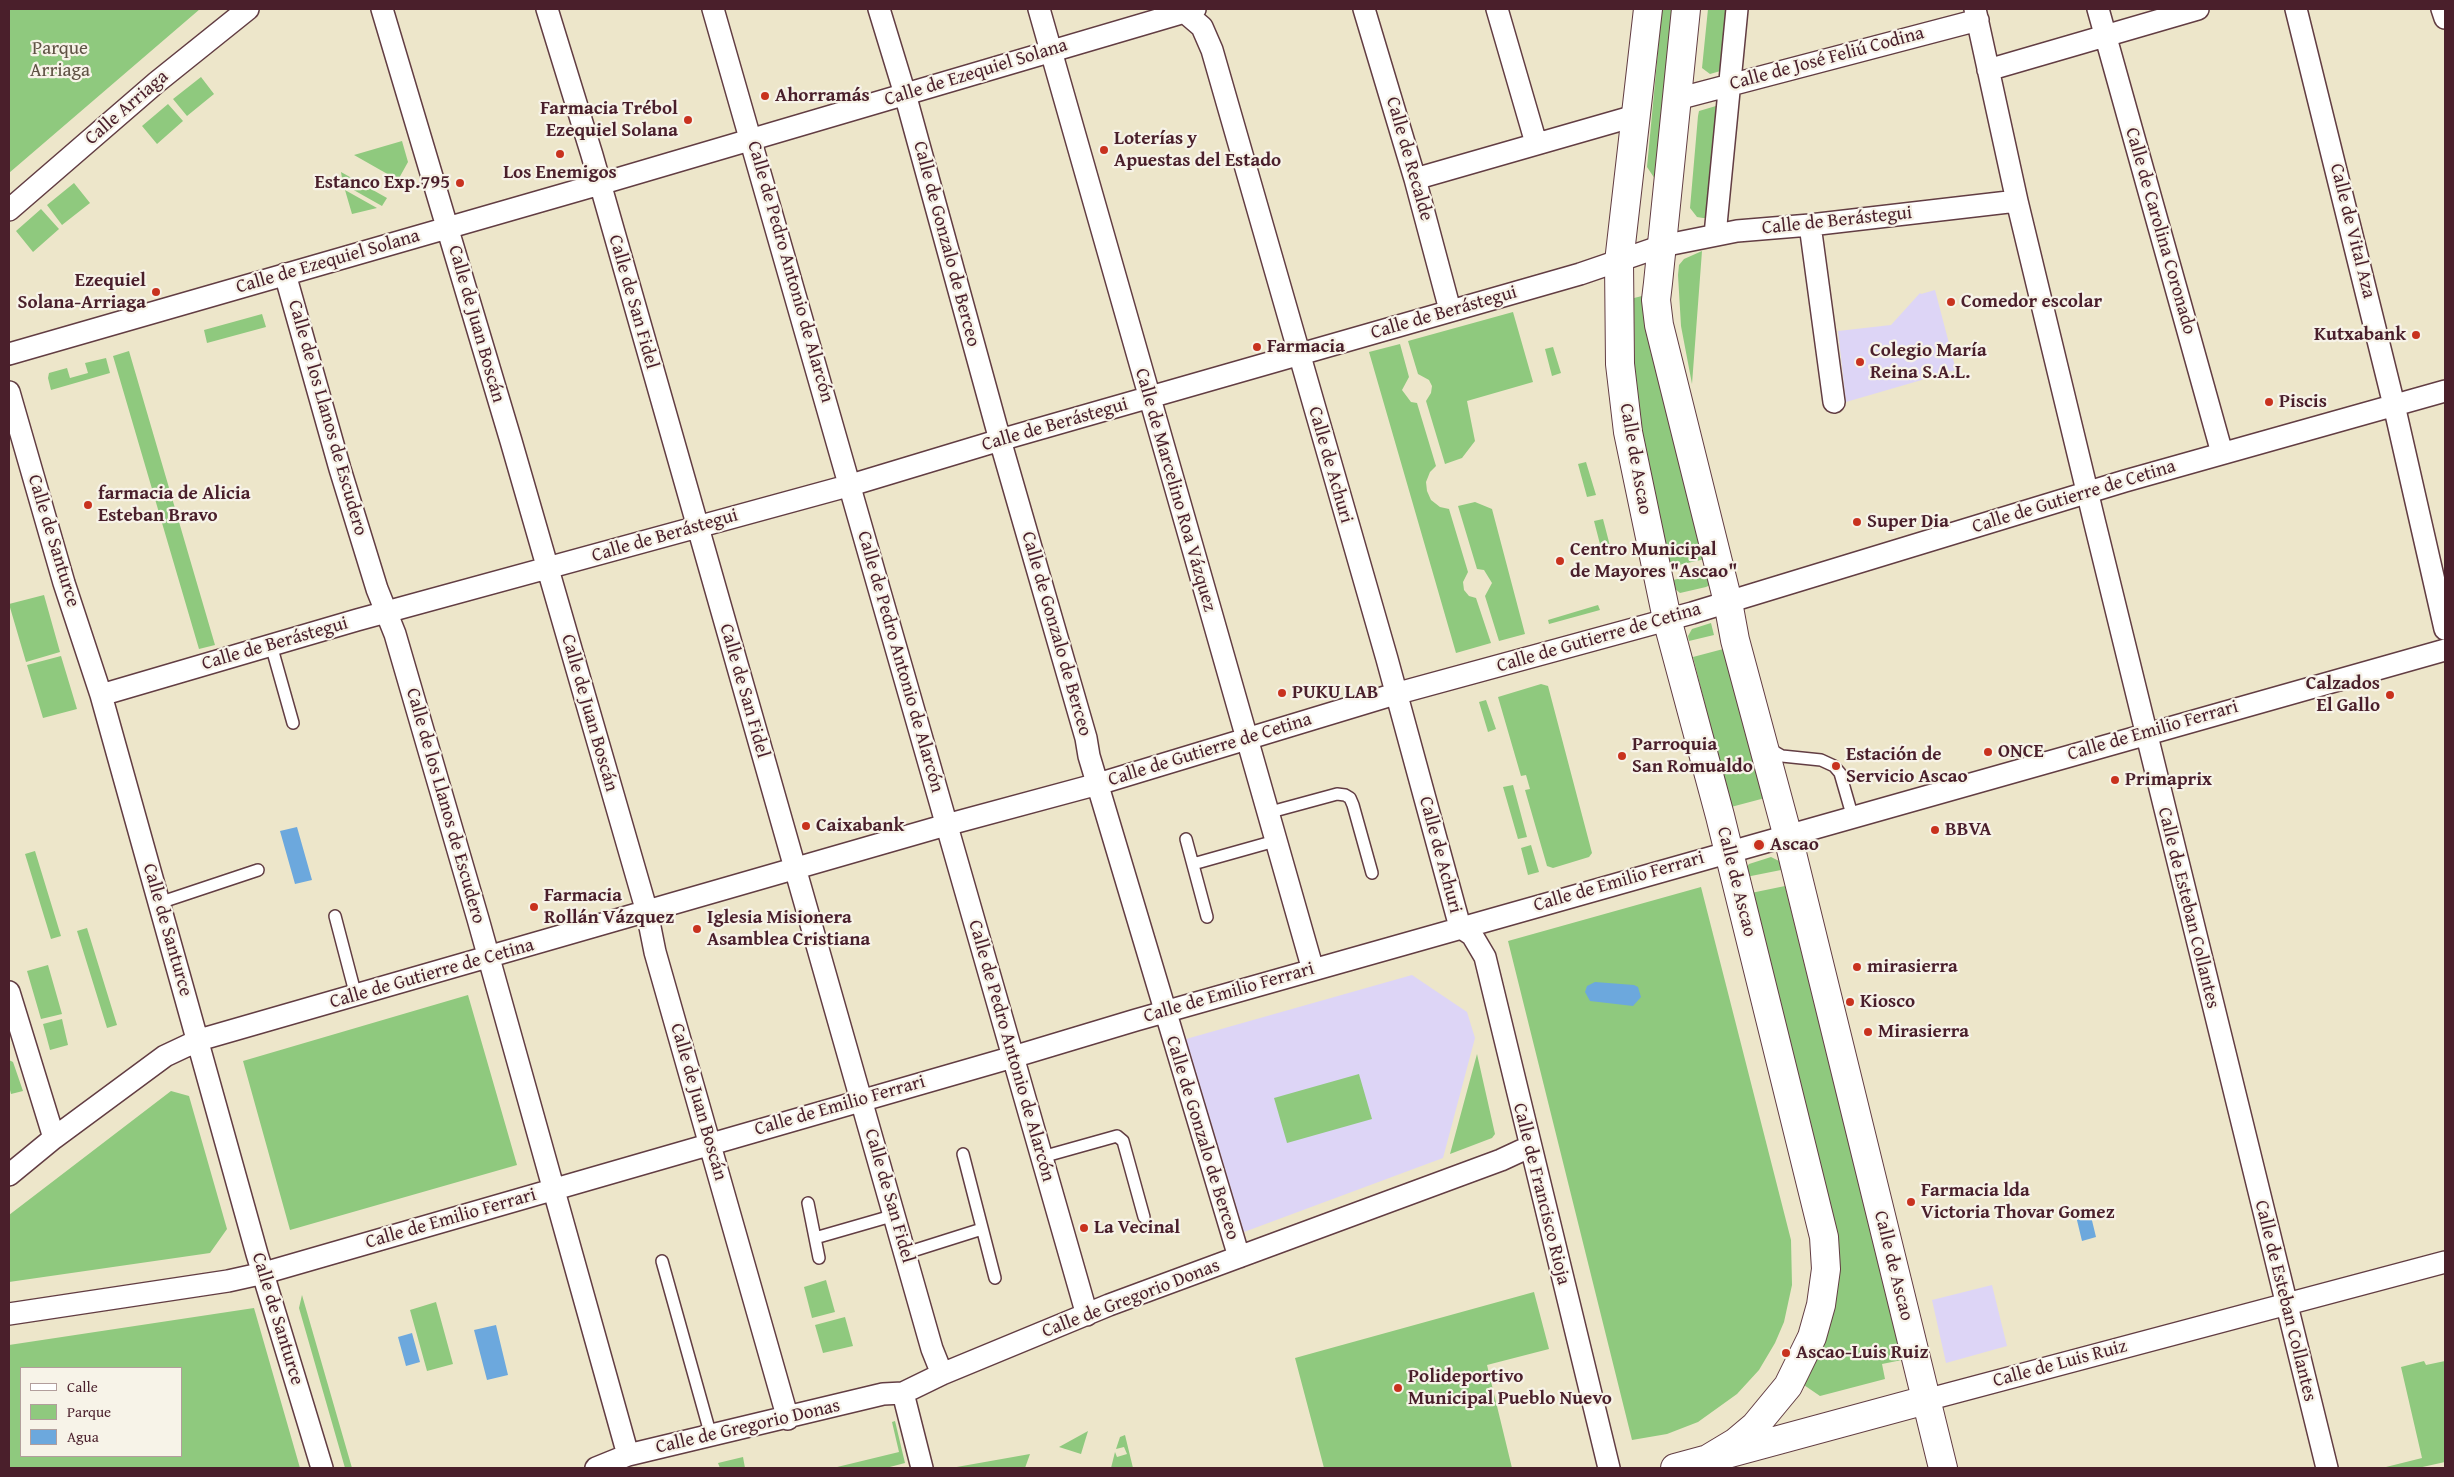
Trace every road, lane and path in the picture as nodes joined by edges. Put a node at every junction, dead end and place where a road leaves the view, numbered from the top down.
1 (248, 9) edge
2 (382, 9) edge
3 (547, 9) edge
4 (713, 9) edge
5 (879, 9) edge
6 (1039, 9) edge
7 (1364, 9) edge
8 (1497, 9) edge
9 (1648, 9) edge
10 (1686, 9) edge
11 (1737, 9) edge
12 (2098, 9) edge
13 (2198, 9) edge
14 (2296, 9) edge
15 (2442, 9) edge
16 (1186, 10) edge
17 (1976, 14) edge
18 (2445, 18) edge
19 (2105, 36) junction
20 (1051, 50) junction
21 (1988, 70) junction
22 (1730, 85) junction
23 (905, 94) junction
24 (1677, 99) junction
25 (1638, 115) junction
26 (752, 139) junction
27 (1536, 144) junction
28 (1632, 165) junction
29 (1416, 179) junction
30 (600, 184) junction
31 (2017, 201) junction
32 (9, 210) edge
33 (1810, 225) junction
34 (448, 228) junction
35 (1715, 235) junction
36 (1662, 246) junction
37 (1620, 262) junction
38 (285, 274) junction
39 (1450, 310) junction
40 (9, 354) edge
41 (1299, 356) junction
42 (2445, 391) edge
43 (9, 392) edge
44 (1149, 398) junction
45 (1834, 402) dead end
46 (2394, 406) junction
47 (1000, 440) junction
48 (2222, 453) junction
49 (851, 486) junction
50 (2088, 493) junction
51 (696, 526) junction
52 (547, 569) junction
53 (1728, 602) junction
54 (385, 612) junction
55 (1667, 619) junction
56 (2445, 629) edge
57 (271, 645) junction
58 (2445, 650) edge
59 (1395, 694) junction
60 (100, 695) junction
61 (293, 722) dead end
62 (2145, 733) junction
63 (1248, 738) junction
64 (1763, 745) junction
65 (1098, 784) junction
66 (1267, 813) junction
67 (1853, 818) junction
68 (946, 825) junction
69 (1788, 837) junction
70 (1186, 839) dead end
71 (1275, 840) junction
72 (1728, 852) junction
73 (1193, 864) junction
74 (797, 868) junction
75 (258, 870) dead end
76 (1372, 873) dead end
77 (159, 903) junction
78 (647, 912) junction
79 (335, 916) dead end
80 (1207, 917) dead end
81 (1460, 927) junction
82 (488, 957) junction
83 (1313, 970) junction
84 (9, 992) edge
85 (356, 996) junction
86 (1164, 1012) junction
87 (199, 1040) junction
88 (1013, 1058) junction
89 (862, 1100) junction
90 (54, 1138) junction
91 (711, 1143) junction
92 (1529, 1147) junction
93 (963, 1154) dead end
94 (1042, 1157) junction
95 (9, 1175) edge
96 (554, 1188) junction
97 (808, 1203) dead end
98 (895, 1215) junction
99 (1144, 1217) dead end
100 (982, 1229) junction
101 (815, 1238) junction
102 (906, 1253) junction
103 (1239, 1257) junction
104 (819, 1258) dead end
105 (662, 1261) dead end
106 (2445, 1262) edge
107 (264, 1273) junction
108 (995, 1278) dead end
109 (2286, 1304) junction
110 (9, 1314) edge
111 (1087, 1315) junction
112 (942, 1374) junction
113 (903, 1393) junction
114 (1926, 1400) junction
115 (788, 1419) junction
116 (711, 1436) junction
117 (628, 1455) junction
118 (1706, 1460) junction
119 (322, 1468) edge
120 (596, 1468) edge
121 (922, 1468) edge
122 (1610, 1468) edge
123 (1675, 1468) edge
124 (1943, 1468) edge
125 (2327, 1468) edge

1 - 32 street, Calle Arriaga
2 - 34 street, Calle de Juan Boscán
3 - 30 street, Calle de San Fidel
4 - 26 street, Calle de Pedro Antonio de Alarcón
5 - 23 street, Calle de Gonzalo de Berceo
6 - 20 street, Calle de Marcelino Roa Vázquez
7 - 29 street, Calle de Recalde
8 - 27 street
9 - 25 street, Calle de Ascao
10 - 24 street, Calle de Ascao
11 - 22 street
12 - 19 street, Calle de Carolina Coronado
13 - 19 street
14 - 46 street, Calle de Vital Aza
15 - 18 street
16 - 20 street, Calle de Ezequiel Solana
16 - 41 street, Calle de Achuri
17 - 21 street, Calle de Esteban Collantes
17 - 22 street, Calle de José Feliú Codina
19 - 21 street
19 - 48 street, Calle de Carolina Coronado
20 - 23 street, Calle de Ezequiel Solana
20 - 44 street, Calle de Marcelino Roa Vázquez
21 - 31 street, Calle de Esteban Collantes
22 - 24 street, Calle de José Feliú Codina
22 - 35 street
23 - 26 street, Calle de Ezequiel Solana
23 - 47 street, Calle de Gonzalo de Berceo
24 - 36 street, Calle de Ascao
25 - 27 street
25 - 28 street, Calle de Ascao
26 - 30 street, Calle de Ezequiel Solana
26 - 49 street, Calle de Pedro Antonio de Alarcón
27 - 29 street
28 - 36 street
28 - 37 street, Calle de Ascao
29 - 39 street, Calle de Recalde
30 - 34 street, Calle de Ezequiel Solana
30 - 51 street, Calle de San Fidel
31 - 33 street, Calle de Berástegui
31 - 50 street, Calle de Esteban Collantes
33 - 35 street, Calle de Berástegui
33 - 45 street
34 - 38 street, Calle de Ezequiel Solana
34 - 52 street, Calle de Juan Boscán
35 - 36 street, Calle de Berástegui
36 - 37 street, Calle de Berástegui
36 - 53 street, Calle de Ascao
37 - 39 street, Calle de Berástegui
37 - 55 street, Calle de Ascao
38 - 40 street, Calle de Ezequiel Solana
38 - 54 street, Calle de los Llanos de Escudero
39 - 41 street, Calle de Berástegui
41 - 44 street, Calle de Berástegui
41 - 59 street, Calle de Achuri
42 - 46 street, Calle de Gutierre de Cetina
43 - 60 street, Calle de Santurce
44 - 47 street, Calle de Berástegui
44 - 63 street, Calle de Marcelino Roa Vázquez
46 - 48 street, Calle de Gutierre de Cetina
46 - 56 street, Calle de Vital Aza
47 - 49 street, Calle de Berástegui
47 - 65 street, Calle de Gonzalo de Berceo
48 - 50 street, Calle de Gutierre de Cetina
49 - 51 street, Calle de Berástegui
49 - 68 street, Calle de Pedro Antonio de Alarcón
50 - 53 street, Calle de Gutierre de Cetina
50 - 62 street, Calle de Esteban Collantes
51 - 52 street, Calle de Berástegui
51 - 74 street, Calle de San Fidel
52 - 54 street, Calle de Berástegui
52 - 78 street, Calle de Juan Boscán
53 - 55 street, Calle de Gutierre de Cetina
53 - 64 street, Calle de Ascao
54 - 57 street, Calle de Berástegui
54 - 82 street, Calle de los Llanos de Escudero
55 - 59 street, Calle de Gutierre de Cetina
55 - 72 street, Calle de Ascao
57 - 60 street, Calle de Berástegui
57 - 61 lane
58 - 62 street, Calle de Emilio Ferrari
59 - 63 street, Calle de Gutierre de Cetina
59 - 81 street, Calle de Achuri
60 - 77 street, Calle de Santurce
62 - 67 street, Calle de Emilio Ferrari
62 - 109 street, Calle de Esteban Collantes
63 - 65 street, Calle de Gutierre de Cetina
63 - 66 street, Calle de Marcelino Roa Vázquez
64 - 67 lane
64 - 69 street, Calle de Ascao
65 - 68 street, Calle de Gutierre de Cetina
65 - 86 street, Calle de Gonzalo de Berceo
66 - 71 street, Calle de Marcelino Roa Vázquez
66 - 76 lane
67 - 69 street, Calle de Emilio Ferrari
68 - 74 street, Calle de Gutierre de Cetina
68 - 88 street, Calle de Pedro Antonio de Alarcón
69 - 72 street, Calle de Emilio Ferrari
69 - 114 street, Calle de Ascao
70 - 73 lane
71 - 73 lane
71 - 83 street, Calle de Marcelino Roa Vázquez
72 - 81 street, Calle de Emilio Ferrari
72 - 118 street, Calle de Ascao
73 - 80 lane
74 - 78 street, Calle de Gutierre de Cetina
74 - 89 street, Calle de San Fidel
75 - 77 lane
77 - 87 street, Calle de Santurce
78 - 82 street, Calle de Gutierre de Cetina
78 - 91 street, Calle de Juan Boscán
79 - 85 lane
81 - 83 street, Calle de Emilio Ferrari
81 - 92 street, Calle de Francisco Rioja
82 - 85 street, Calle de Gutierre de Cetina
82 - 96 street, Calle de los Llanos de Escudero
83 - 86 street, Calle de Emilio Ferrari
84 - 90 street
85 - 87 street, Calle de Gutierre de Cetina
86 - 88 street, Calle de Emilio Ferrari
86 - 103 street, Calle de Gonzalo de Berceo
87 - 90 street, Calle de Gutierre de Cetina
87 - 107 street, Calle de Santurce
88 - 89 street, Calle de Emilio Ferrari
88 - 94 street, Calle de Pedro Antonio de Alarcón
89 - 91 street, Calle de Emilio Ferrari
89 - 98 street, Calle de San Fidel
90 - 95 street, Calle de Gutierre de Cetina
91 - 96 street, Calle de Emilio Ferrari
91 - 115 street, Calle de Juan Boscán
92 - 103 street, Calle de Gregorio Donas
92 - 122 street, Calle de Francisco Rioja
93 - 100 lane
94 - 99 lane
94 - 111 street, Calle de Pedro Antonio de Alarcón
96 - 107 street, Calle de Emilio Ferrari
96 - 117 street, Calle de los Llanos de Escudero
97 - 101 lane
98 - 101 lane
98 - 102 street, Calle de San Fidel
100 - 102 lane
100 - 108 lane
101 - 104 lane
102 - 112 street, Calle de San Fidel
103 - 111 street, Calle de Gregorio Donas
105 - 116 lane
106 - 109 street, Calle de Luis Ruiz
107 - 110 street, Calle de Emilio Ferrari
107 - 119 street, Calle de Santurce
109 - 114 street, Calle de Luis Ruiz
109 - 125 street, Calle de Esteban Collantes
111 - 112 street, Calle de Gregorio Donas
112 - 113 street, Calle de Gregorio Donas
113 - 115 street, Calle de Gregorio Donas
113 - 121 street
114 - 118 street, Calle de Luis Ruiz
114 - 124 street, Calle de Ascao
115 - 116 street, Calle de Gregorio Donas
116 - 117 street, Calle de Gregorio Donas
117 - 120 street, Calle de Gregorio Donas
118 - 123 street, Calle de Luis Ruiz

